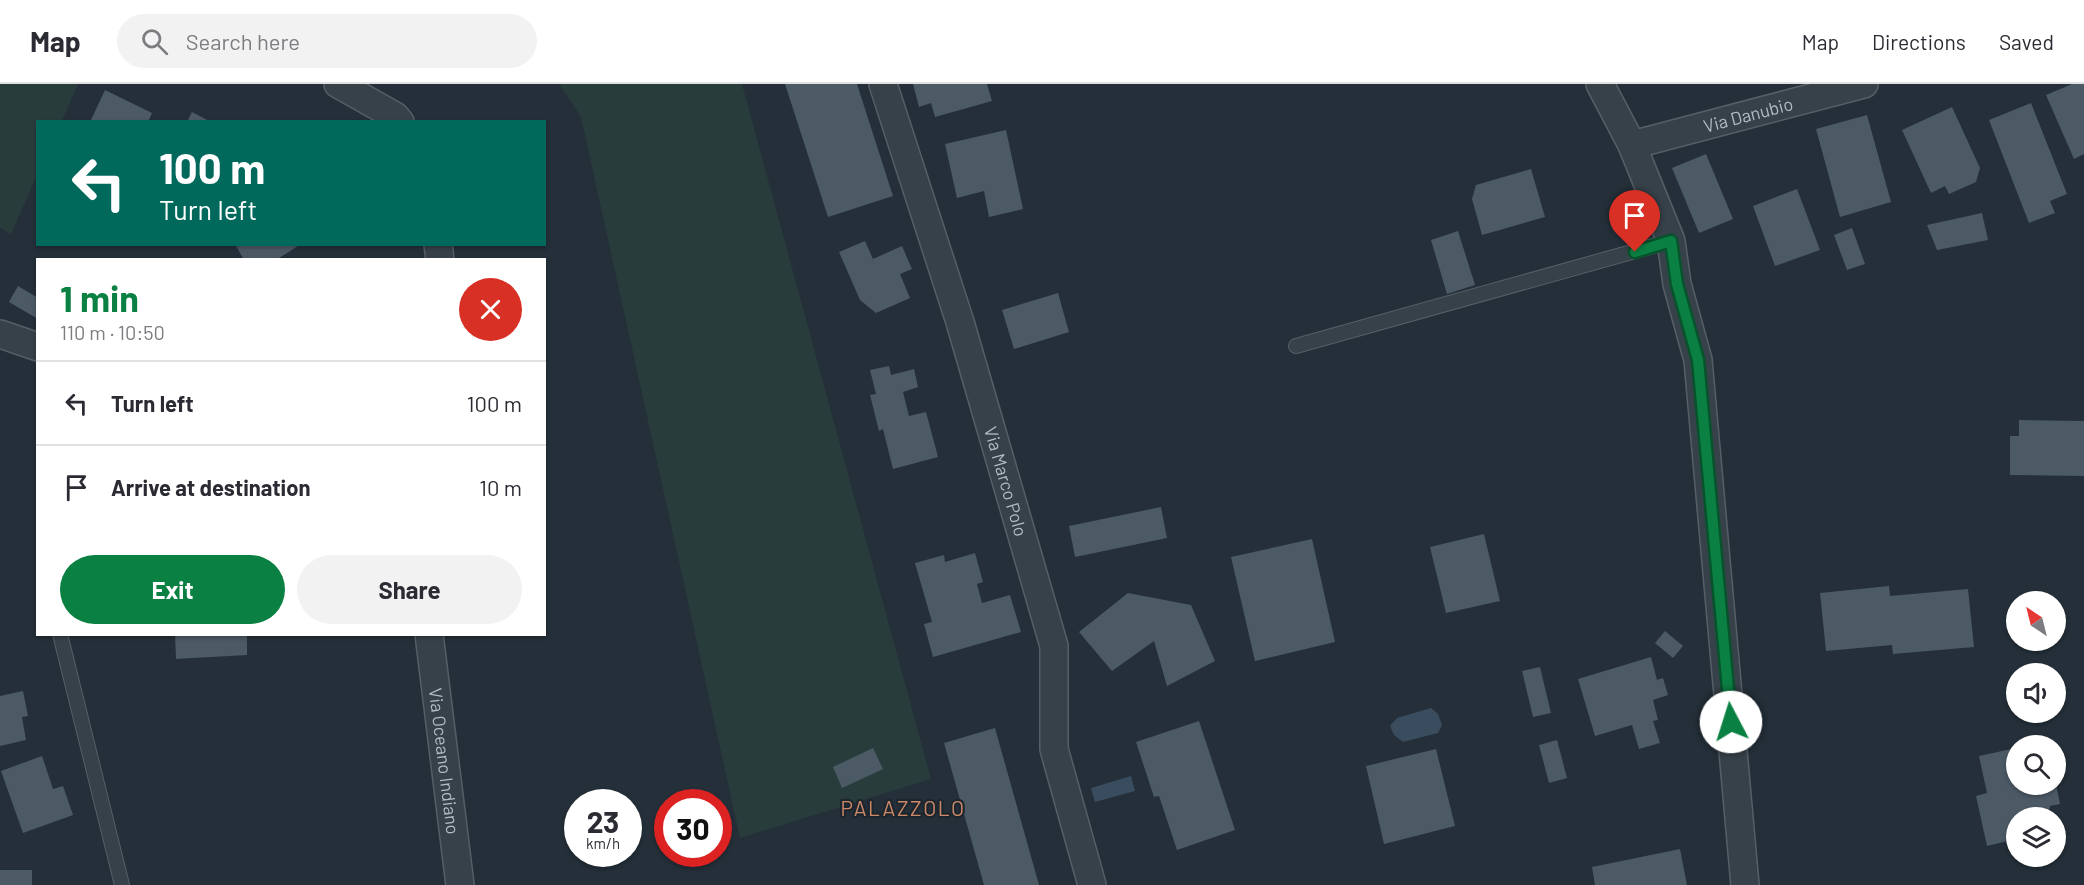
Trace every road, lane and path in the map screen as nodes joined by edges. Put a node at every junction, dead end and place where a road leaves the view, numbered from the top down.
1 (338, 84) edge
2 (883, 84) edge
3 (1600, 84) edge
4 (1864, 84) edge
5 (398, 120) edge
6 (1632, 145) junction
7 (1671, 241) junction
8 (0, 334) edge
9 (36, 346) edge
10 (1296, 346) dead end
11 (60, 636) edge
12 (429, 636) edge
13 (122, 885) edge
14 (460, 885) edge
15 (1092, 885) edge
16 (1745, 885) edge

1 - 5 street
2 - 15 street, Via Marco Polo
3 - 6 street
4 - 6 street, Via Danubio
6 - 7 street
7 - 10 lane
7 - 16 street
8 - 9 street
11 - 13 lane
12 - 14 street, Via Oceano Indiano

